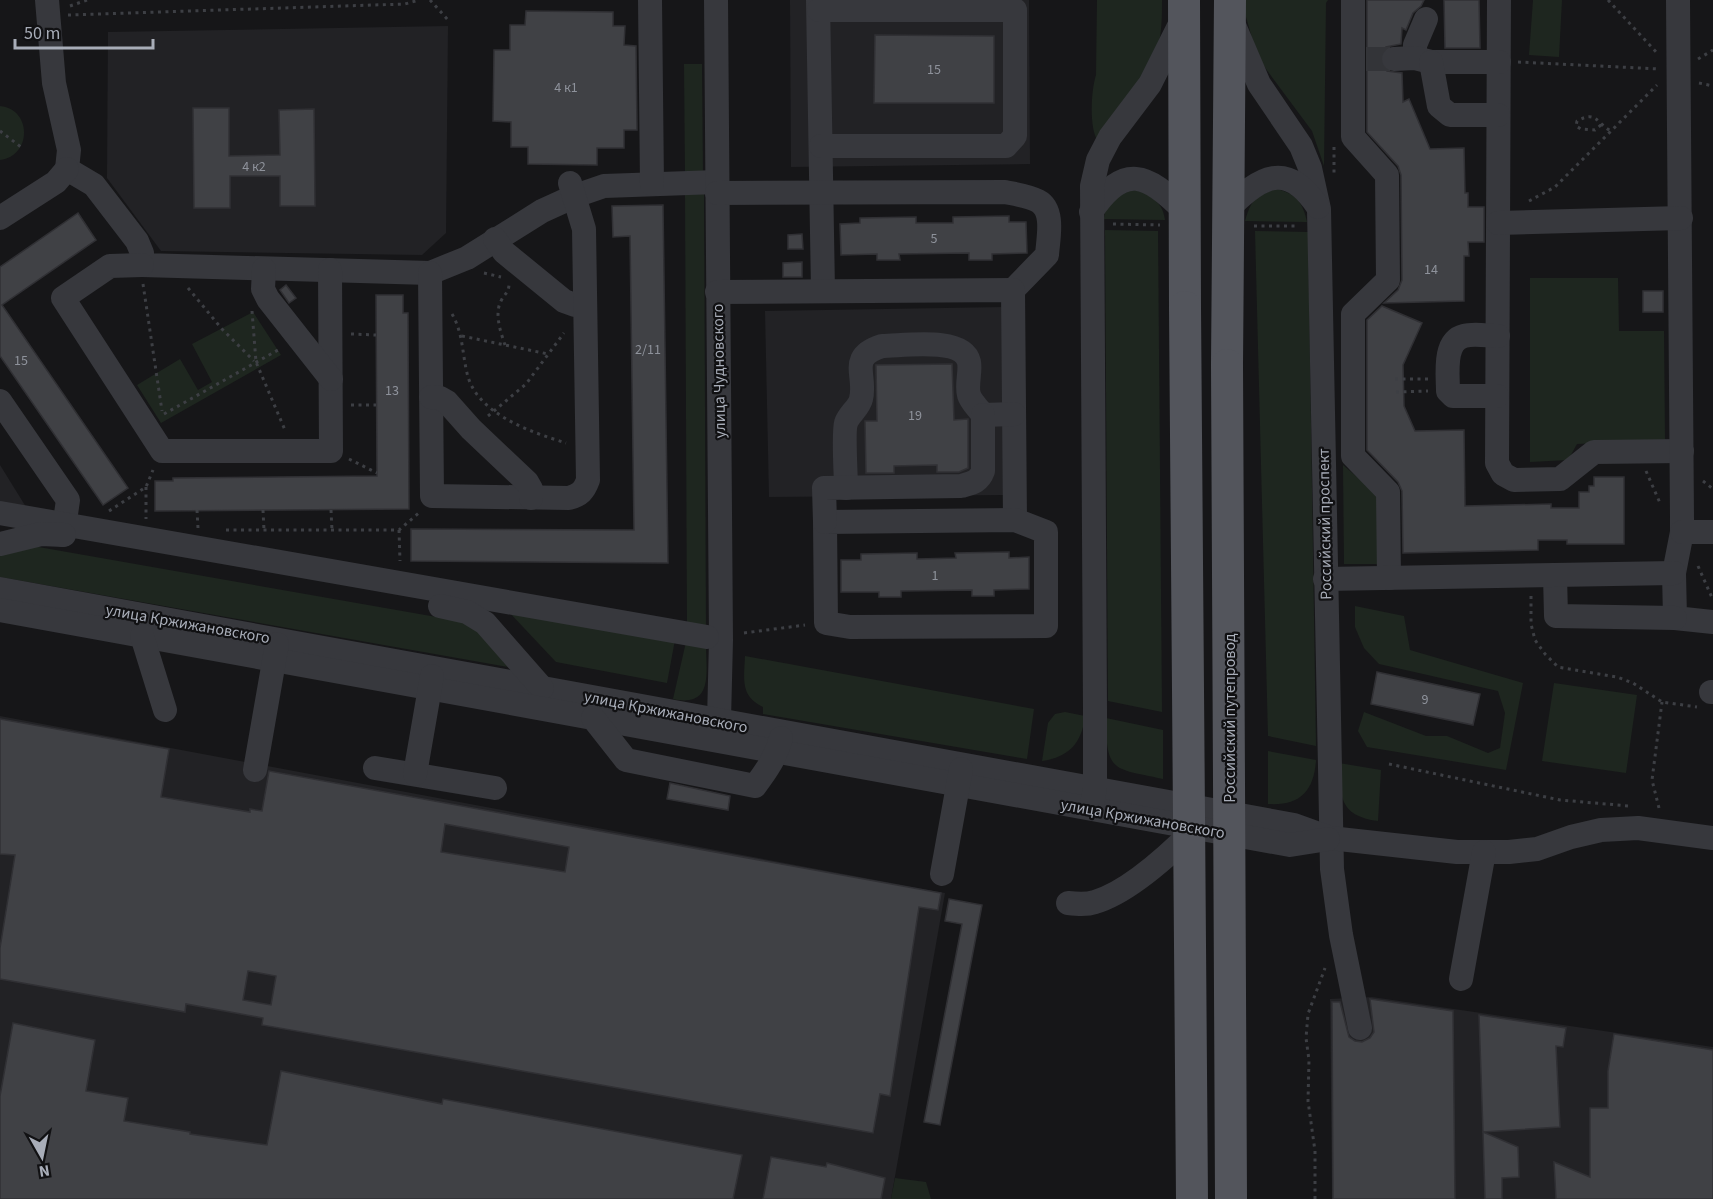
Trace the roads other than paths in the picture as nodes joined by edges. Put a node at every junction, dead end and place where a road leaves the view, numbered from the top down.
1 (650, 0) edge
2 (716, 0) edge
3 (1353, 0) edge
4 (1499, 0) edge
5 (1678, 0) edge
6 (818, 5) edge
7 (1015, 5) edge
8 (55, 7) edge
9 (1184, 8) edge
10 (1230, 8) edge
11 (1426, 19) dead end
12 (1413, 60) junction
13 (1499, 62) junction
14 (1498, 116) junction
15 (821, 146) junction
16 (67, 169) junction
17 (652, 184) junction
18 (717, 188) junction
19 (573, 189) junction
20 (822, 194) junction
21 (5, 208) edge
22 (1498, 217) junction
23 (1098, 218) junction
24 (1313, 218) junction
25 (1681, 218) junction
26 (1234, 224) junction
27 (1176, 227) junction
28 (495, 239) junction
29 (142, 265) junction
30 (264, 268) junction
31 (330, 270) junction
32 (430, 273) junction
33 (1013, 290) junction
34 (823, 291) junction
35 (717, 292) junction
36 (585, 305) junction
37 (1497, 336) junction
38 (331, 379) junction
39 (1497, 396) junction
40 (431, 397) junction
41 (0, 401) edge
42 (1014, 414) junction
43 (983, 415) junction
44 (1682, 451) junction
45 (846, 488) junction
46 (531, 498) junction
47 (0, 513) edge
48 (1015, 520) junction
49 (825, 522) junction
50 (1682, 525) junction
51 (70, 529) junction
52 (1713, 532) edge
53 (0, 544) edge
54 (1674, 573) junction
55 (1555, 575) junction
56 (1389, 578) junction
57 (1325, 579) junction
58 (0, 589) edge
59 (0, 610) edge
60 (1675, 618) junction
61 (1713, 622) edge
62 (142, 636) junction
63 (707, 637) dead end
64 (276, 650) junction
65 (432, 679) junction
66 (542, 687) junction
67 (165, 710) dead end
68 (592, 718) junction
69 (718, 731) junction
70 (780, 742) junction
71 (375, 768) dead end
72 (255, 770) dead end
73 (415, 774) junction
74 (960, 774) junction
75 (495, 788) dead end
76 (1093, 798) junction
77 (1196, 828) junction
78 (1330, 838) junction
79 (1713, 838) edge
80 (1484, 852) junction
81 (942, 874) dead end
82 (1068, 903) dead end
83 (1461, 979) dead end
84 (1360, 1028) dead end
85 (1192, 1199) edge
86 (1231, 1199) edge

1 - 17 street
2 - 18 street, улица Чудновского
3 - 56 street
4 - 13 street
5 - 25 street
6 - 7 street
6 - 15 street
7 - 15 street
8 - 16 street
9 - 23 street
9 - 27 main road
10 - 24 street, Российский проспект
10 - 26 main road, Российский проспект
11 - 12 street
12 - 13 street
12 - 14 street
13 - 14 street
14 - 22 street
15 - 20 street
16 - 21 street
16 - 29 street
17 - 18 street
17 - 19 street
18 - 20 street
18 - 35 street, улица Чудновского
19 - 28 street
19 - 36 street
20 - 33 street
20 - 34 street
22 - 25 street
22 - 37 street
23 - 27 street
23 - 76 street
24 - 26 street
24 - 57 street, Российский проспект
25 - 44 street
26 - 86 main road, Российский путепровод, bridge
27 - 85 main road, bridge
28 - 32 street
28 - 36 street
29 - 30 street
29 - 38 street
30 - 31 street
30 - 38 street
31 - 32 street
31 - 38 street
32 - 40 street
33 - 34 street
33 - 42 street
34 - 35 street
35 - 69 street, улица Чудновского
36 - 46 street
37 - 39 street
37 - 39 street
39 - 44 street
40 - 46 street
40 - 46 street
41 - 51 street
42 - 43 street
42 - 48 street
43 - 45 street
43 - 45 street
44 - 50 street
45 - 49 street
47 - 51 street
48 - 49 street
48 - 49 street
50 - 52 street
50 - 54 street
51 - 53 street
51 - 63 street
51 - 66 street
54 - 55 street
54 - 60 street
55 - 56 street
55 - 60 street
56 - 57 street
57 - 78 street, Российский проспект
58 - 64 street, улица Кржижановского
59 - 62 street, улица Кржижановского
60 - 61 street
62 - 64 street, улица Кржижановского
62 - 67 street
64 - 65 street, улица Кржижановского
64 - 72 street
65 - 66 street, улица Кржижановского
65 - 68 street, улица Кржижановского
65 - 73 street
66 - 69 street, улица Кржижановского
68 - 69 street, улица Кржижановского
68 - 70 street
69 - 70 street, улица Кржижановского
70 - 74 street, улица Кржижановского
71 - 73 street
73 - 75 street
74 - 76 street, улица Кржижановского
74 - 81 street
76 - 77 street, улица Кржижановского
76 - 78 street, улица Кржижановского
77 - 78 street, улица Кржижановского
77 - 82 street
78 - 80 street, улица Кржижановского
78 - 84 street, Российский проспект
79 - 80 street, улица Кржижановского
80 - 83 street

